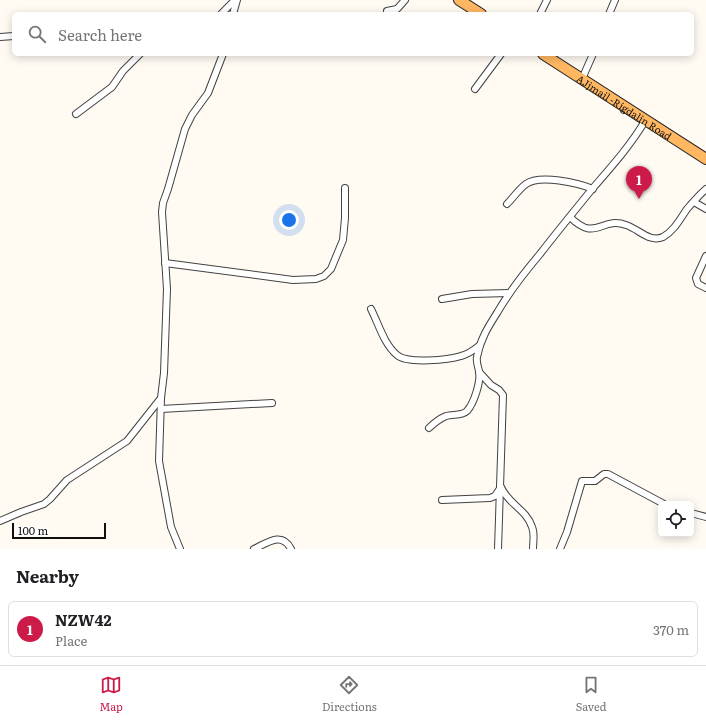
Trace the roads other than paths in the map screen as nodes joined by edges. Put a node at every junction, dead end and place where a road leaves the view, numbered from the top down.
1 (236, 0) edge
2 (405, 0) edge
3 (459, 0) edge
4 (547, 0) edge
5 (615, 0) edge
6 (387, 11) dead end
7 (223, 12) edge
8 (233, 12) edge
9 (478, 12) edge
10 (541, 12) edge
11 (611, 12) edge
12 (12, 36) edge
13 (0, 37) edge
14 (138, 56) edge
15 (222, 56) edge
16 (500, 56) edge
17 (546, 56) edge
18 (592, 56) edge
19 (582, 79) junction
20 (475, 89) dead end
21 (76, 114) dead end
22 (645, 121) junction
23 (706, 159) edge
24 (345, 188) dead end
25 (593, 188) junction
26 (706, 189) edge
27 (694, 202) junction
28 (507, 204) dead end
29 (706, 209) edge
30 (570, 217) junction
31 (706, 256) edge
32 (165, 263) junction
33 (706, 288) edge
34 (509, 293) junction
35 (442, 299) dead end
36 (371, 310) dead end
37 (480, 345) junction
38 (479, 372) junction
39 (161, 398) junction
40 (272, 404) dead end
41 (161, 409) junction
42 (429, 428) dead end
43 (500, 486) junction
44 (442, 500) dead end
45 (658, 501) edge
46 (694, 514) edge
47 (706, 517) edge
48 (0, 521) edge
49 (180, 549) edge
50 (254, 549) edge
51 (291, 549) edge
52 (498, 549) edge
53 (534, 549) edge
54 (560, 549) edge

1 - 7 street
1 - 8 street
2 - 6 street
3 - 9 main road
4 - 10 street
5 - 11 street
12 - 13 street
14 - 21 street
15 - 32 street
16 - 20 street
17 - 19 main road, AJjmail -Rigdalin Road
18 - 19 street
19 - 22 main road, AJjmail -Rigdalin Road
22 - 23 main road, AJjmail -Rigdalin Road
22 - 25 street
24 - 32 street
25 - 28 street
25 - 30 street
26 - 27 street
27 - 29 street
27 - 30 street
30 - 34 street
31 - 33 street
32 - 39 street
34 - 35 street
34 - 37 street
36 - 37 street
37 - 38 street
38 - 42 street
38 - 43 street
39 - 41 street
39 - 48 street
40 - 41 street
41 - 49 street
43 - 44 street
43 - 52 street
43 - 53 street
45 - 54 street
46 - 47 street
50 - 51 street

